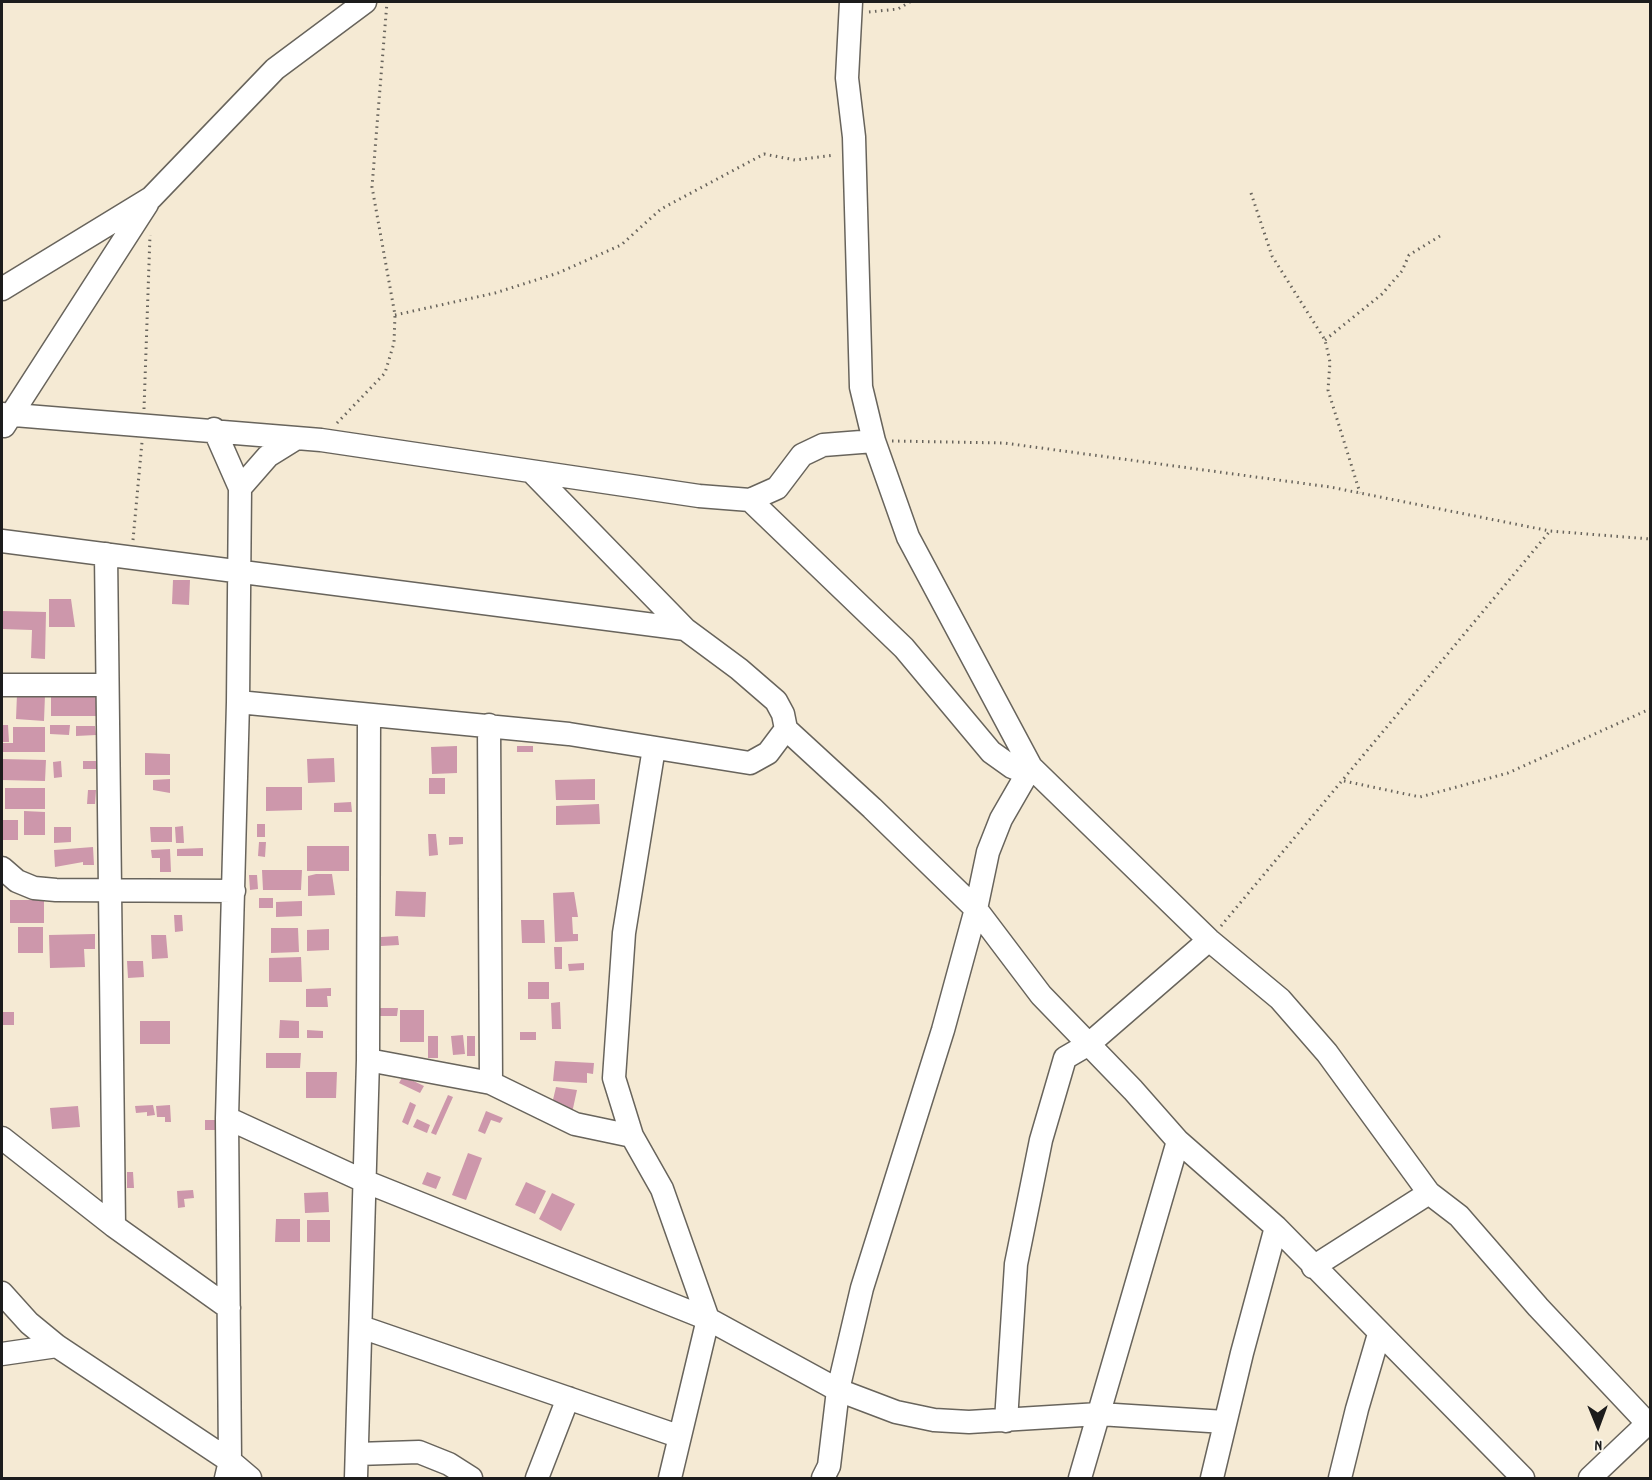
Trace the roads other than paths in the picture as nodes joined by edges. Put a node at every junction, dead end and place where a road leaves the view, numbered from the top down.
1 (365, 2) edge
2 (850, 8) edge
3 (151, 198) junction
4 (2, 289) edge
5 (4, 420) edge
6 (214, 429) junction
7 (297, 438) junction
8 (874, 441) junction
9 (532, 472) junction
10 (240, 488) junction
11 (750, 500) junction
12 (2, 541) edge
13 (106, 554) junction
14 (240, 571) junction
15 (685, 629) junction
16 (2, 685) edge
17 (107, 685) junction
18 (238, 702) junction
19 (369, 716) junction
20 (489, 725) junction
21 (786, 729) junction
22 (654, 748) junction
23 (1029, 770) junction
24 (2, 868) edge
25 (234, 891) junction
26 (109, 892) junction
27 (976, 909) junction
28 (1209, 940) junction
29 (1089, 1044) junction
30 (368, 1060) junction
31 (491, 1083) junction
32 (227, 1118) junction
33 (632, 1136) junction
34 (2, 1138) edge
35 (1178, 1141) junction
36 (364, 1181) junction
37 (1430, 1193) junction
38 (114, 1226) junction
39 (1276, 1227) junction
40 (1313, 1267) junction
41 (2, 1293) edge
42 (229, 1308) junction
43 (708, 1319) junction
44 (361, 1327) junction
45 (1378, 1334) junction
46 (57, 1346) junction
47 (2, 1354) edge
48 (838, 1390) junction
49 (568, 1398) junction
50 (1099, 1414) junction
51 (1006, 1421) junction
52 (1225, 1422) junction
53 (1649, 1424) edge
54 (678, 1436) junction
55 (357, 1454) junction
56 (228, 1470) edge
57 (249, 1479) edge
58 (356, 1479) edge
59 (471, 1479) edge
60 (537, 1479) edge
61 (670, 1479) edge
62 (823, 1479) edge
63 (1080, 1479) edge
64 (1212, 1479) edge
65 (1341, 1479) edge
66 (1522, 1479) edge
67 (1590, 1479) edge

1 - 3 street
2 - 8 street
3 - 4 street
3 - 5 street
5 - 6 street
6 - 7 street
6 - 10 street
7 - 9 street
7 - 10 street
8 - 11 street
8 - 23 street
9 - 11 street
9 - 15 street
10 - 14 street
11 - 23 street
12 - 13 street
13 - 14 street
13 - 17 street
14 - 15 street
14 - 18 street
15 - 21 street
16 - 17 street
17 - 26 street
18 - 19 street
18 - 25 street
19 - 20 street
19 - 30 street
20 - 22 street
20 - 31 street
21 - 22 street
21 - 27 street
22 - 33 street
23 - 27 street
23 - 28 street
24 - 26 street
25 - 26 street
25 - 32 street
26 - 38 street
27 - 29 street
27 - 48 street
28 - 29 street
28 - 37 street
29 - 35 street
29 - 51 street
30 - 31 street
30 - 36 street
31 - 33 street
32 - 36 street
32 - 42 street
33 - 43 street
34 - 38 street
35 - 39 street
35 - 50 street
36 - 43 street
36 - 44 street
37 - 40 street
37 - 53 street
38 - 42 street
39 - 40 street
39 - 52 street
40 - 45 street
41 - 46 street
42 - 56 street
43 - 48 street
43 - 54 street
44 - 49 street
44 - 55 street
45 - 65 street
45 - 66 street
46 - 47 street
46 - 56 street
48 - 51 street
48 - 62 street
49 - 54 street
49 - 60 street
50 - 51 street
50 - 52 street
50 - 63 street
52 - 64 street
53 - 67 street
54 - 61 street
55 - 58 street
55 - 59 street
56 - 57 street

